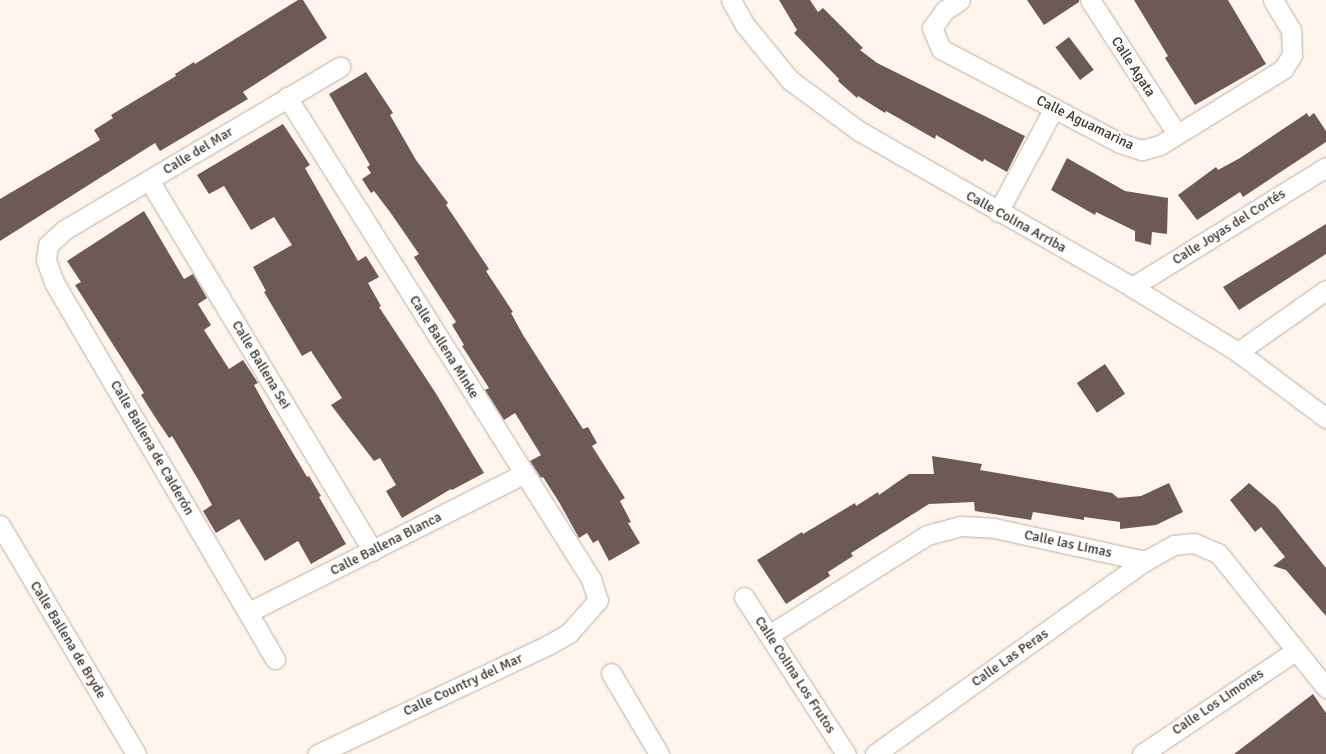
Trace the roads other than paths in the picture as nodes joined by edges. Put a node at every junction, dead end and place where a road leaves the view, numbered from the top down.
1 (731, 0) edge
2 (960, 0) edge
3 (1090, 0) edge
4 (1273, 0) edge
5 (340, 68) dead end
6 (287, 97) junction
7 (1054, 108) junction
8 (1177, 134) junction
9 (1326, 168) edge
10 (150, 180) junction
11 (998, 212) junction
12 (57, 235) joint
13 (1132, 286) junction
14 (1326, 290) edge
15 (1238, 352) junction
16 (1326, 418) edge
17 (523, 474) junction
18 (0, 525) edge
19 (374, 551) junction
20 (1145, 560) junction
21 (744, 597) dead end
22 (598, 600) joint
23 (249, 612) junction
24 (769, 635) junction
25 (1295, 651) junction
26 (275, 659) dead end
27 (611, 673) dead end
28 (1326, 688) edge
29 (136, 754) edge
30 (317, 754) edge
31 (659, 754) edge
32 (846, 754) edge
33 (875, 754) edge
34 (1142, 754) edge

1 - 11 street, Calle Colina Arriba
2 - 7 street, Calle Aguamarina
3 - 8 street, Calle Agata
4 - 8 street, Calle Aguamarina
5 - 6 street, Calle del Mar
6 - 10 street, Calle del Mar
6 - 17 street, Calle Ballena Minke
7 - 8 street, Calle Aguamarina
7 - 11 street
9 - 13 street, Calle Joyas del Cortés
10 - 12 street, Calle del Mar
10 - 19 street, Calle Ballena Sei
11 - 13 street, Calle Colina Arriba
12 - 23 street, Calle Ballena de Calderón
13 - 15 street, Calle Colina Arriba
14 - 15 street
15 - 16 street, Calle Colina Arriba
17 - 19 street, Calle Ballena Blanca
17 - 22 street, Calle Ballena Minke
18 - 29 street, Calle Ballena de Bryde
19 - 23 street, Calle Ballena Blanca
20 - 24 street, Calle las Limas
20 - 25 street
20 - 33 street, Calle Las Peras
21 - 24 street, Calle Colina Los Frutos
22 - 30 street, Calle Country del Mar
23 - 26 street, Calle Ballena de Calderón
24 - 32 street, Calle Colina Los Frutos
25 - 28 street
25 - 34 street, Calle Los Limones
27 - 31 street

